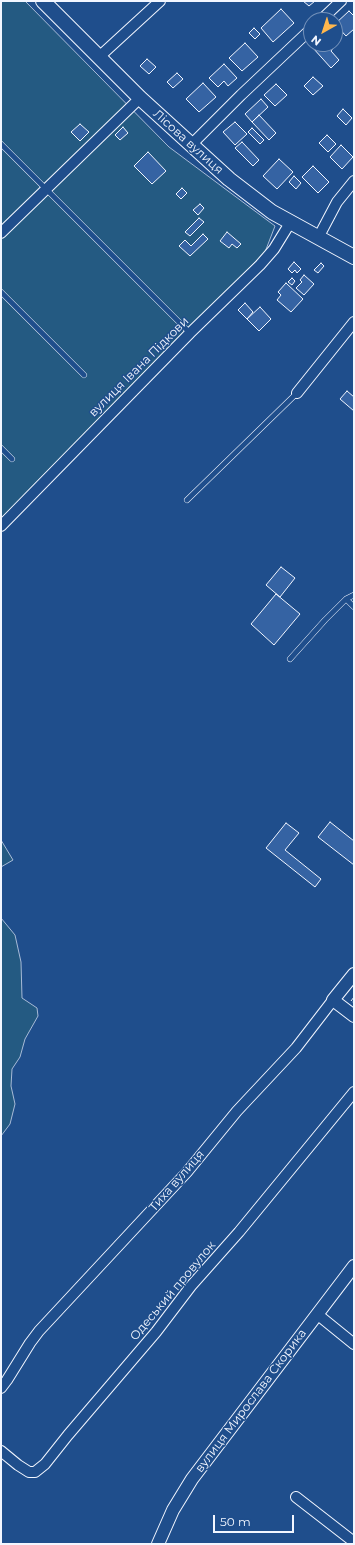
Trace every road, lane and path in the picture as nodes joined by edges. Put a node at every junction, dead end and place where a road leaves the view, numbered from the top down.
1 (43, 1) edge
2 (160, 1) edge
3 (341, 1) edge
4 (329, 12) edge
5 (303, 37) edge
6 (99, 57) junction
7 (140, 98) junction
8 (1, 144) edge
9 (191, 145) junction
10 (354, 181) edge
11 (46, 190) junction
12 (290, 222) junction
13 (1, 233) edge
14 (318, 238) junction
15 (354, 257) edge
16 (1, 292) edge
17 (354, 322) edge
18 (190, 333) junction
19 (84, 375) dead end
20 (297, 394) joint
21 (1, 448) edge
22 (12, 459) dead end
23 (187, 500) dead end
24 (1, 526) edge
25 (354, 594) edge
26 (346, 599) junction
27 (354, 607) edge
28 (290, 659) dead end
29 (354, 974) edge
30 (334, 1000) junction
31 (354, 1016) edge
32 (354, 1092) edge
33 (354, 1266) edge
34 (317, 1314) junction
35 (354, 1344) edge
36 (1, 1388) edge
37 (1, 1451) edge
38 (296, 1497) dead end
39 (354, 1542) edge
40 (158, 1544) edge

1 - 6 main road, Лісова вулиця
2 - 6 street
3 - 4 street
5 - 9 street
6 - 7 main road, Лісова вулиця
7 - 9 main road, Лісова вулиця
7 - 11 street
8 - 11 lane
9 - 12 main road, Лісова вулиця
10 - 14 street
11 - 13 street
11 - 18 lane
12 - 14 main road, Лісова вулиця
12 - 18 street, вулиця Івана Підкови
14 - 15 main road, Лісова вулиця
16 - 19 lane
17 - 20 street
18 - 24 street, вулиця Івана Підкови
20 - 23 lane
21 - 22 lane
25 - 26 lane
26 - 27 lane
26 - 28 lane
29 - 30 street, Тиха вулиця
30 - 31 street
30 - 36 street, Тиха вулиця
32 - 37 street, Одеський провулок
33 - 34 street, вулиця Мирослава Скорика
34 - 35 street
34 - 40 street, вулиця Мирослава Скорика
38 - 39 street

